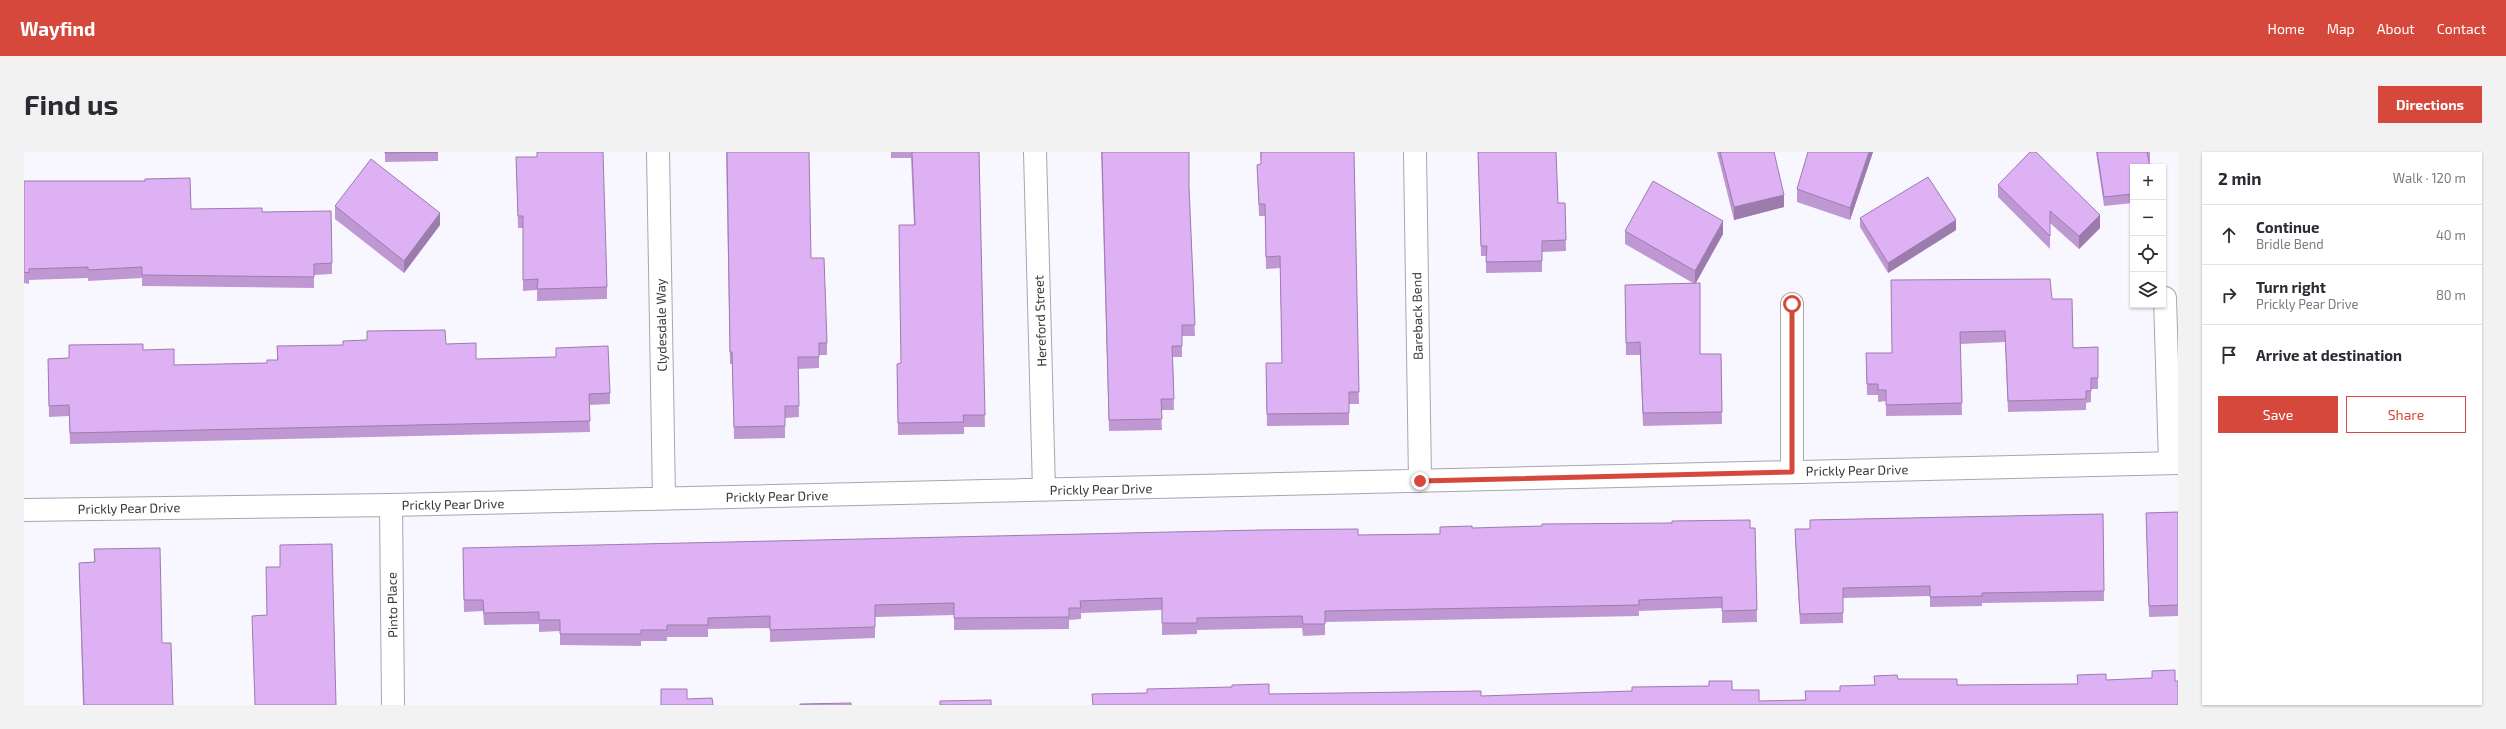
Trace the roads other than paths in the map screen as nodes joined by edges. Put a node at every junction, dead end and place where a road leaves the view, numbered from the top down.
1 (658, 152) edge
2 (1035, 152) edge
3 (1415, 152) edge
4 (1792, 304) dead end
5 (2166, 308) edge
6 (2174, 463) edge
7 (1792, 472) junction
8 (1420, 481) junction
9 (1044, 490) junction
10 (664, 498) junction
11 (391, 505) junction
12 (24, 510) edge
13 (393, 705) edge

1 - 10 street, Clydesdale Way
2 - 9 street, Hereford Street
3 - 8 street, Bareback Bend
4 - 7 street
5 - 6 street
6 - 7 street, Prickly Pear Drive
7 - 8 street, Prickly Pear Drive
8 - 9 street, Prickly Pear Drive
9 - 10 street, Prickly Pear Drive
10 - 11 street, Prickly Pear Drive
11 - 12 street, Prickly Pear Drive
11 - 13 street, Pinto Place

